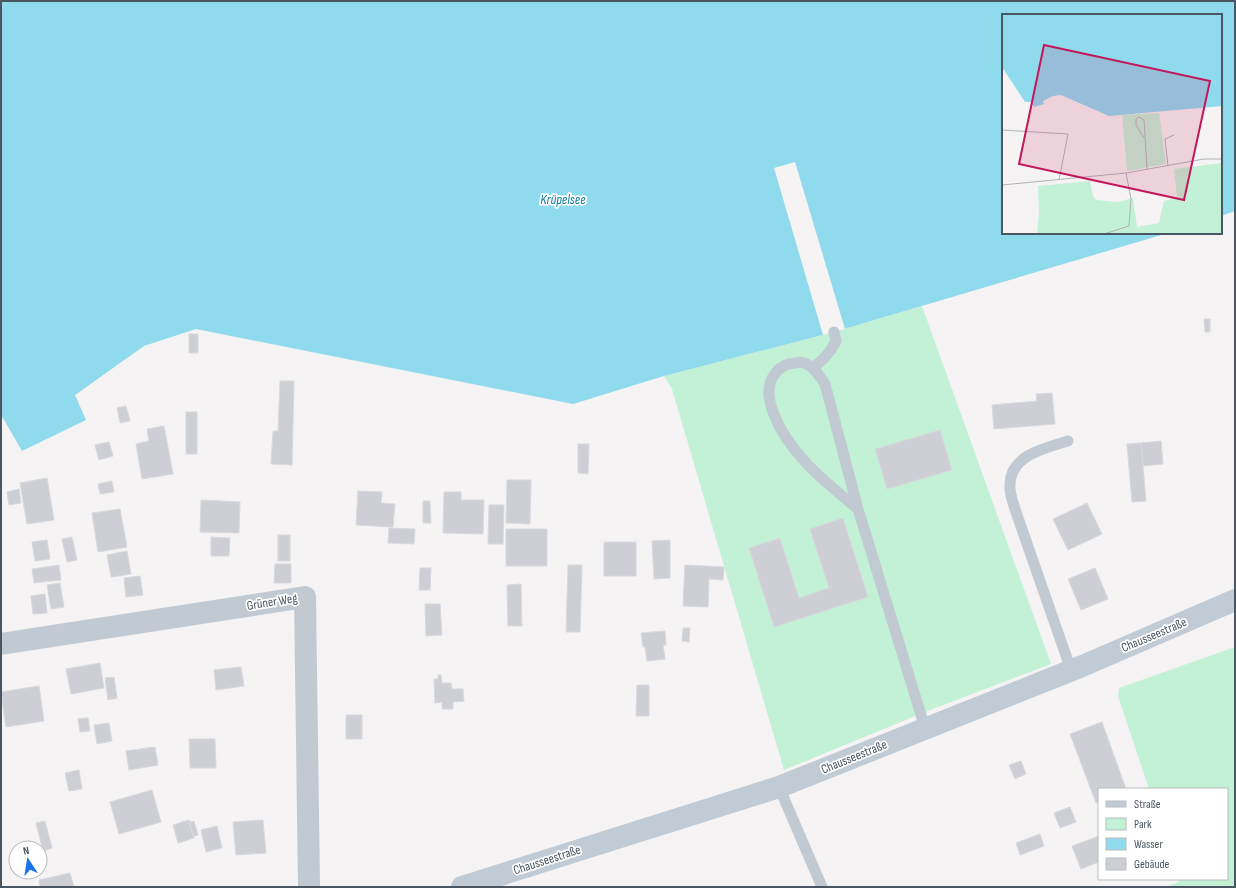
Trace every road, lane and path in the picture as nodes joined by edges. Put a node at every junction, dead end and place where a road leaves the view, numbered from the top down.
1 (834, 332) dead end
2 (813, 368) junction
3 (1068, 441) dead end
4 (858, 509) junction
5 (1235, 600) edge
6 (1, 644) edge
7 (1071, 670) junction
8 (925, 728) junction
9 (779, 787) junction
10 (309, 887) edge
11 (462, 887) edge
12 (822, 887) edge

1 - 2 lane
2 - 4 lane
2 - 4 lane
3 - 7 lane
4 - 8 lane
5 - 7 main road, Chausseestraße
6 - 10 street, Grüner Weg
7 - 8 main road, Chausseestraße
8 - 9 main road, Chausseestraße
9 - 11 main road, Chausseestraße
9 - 12 lane

